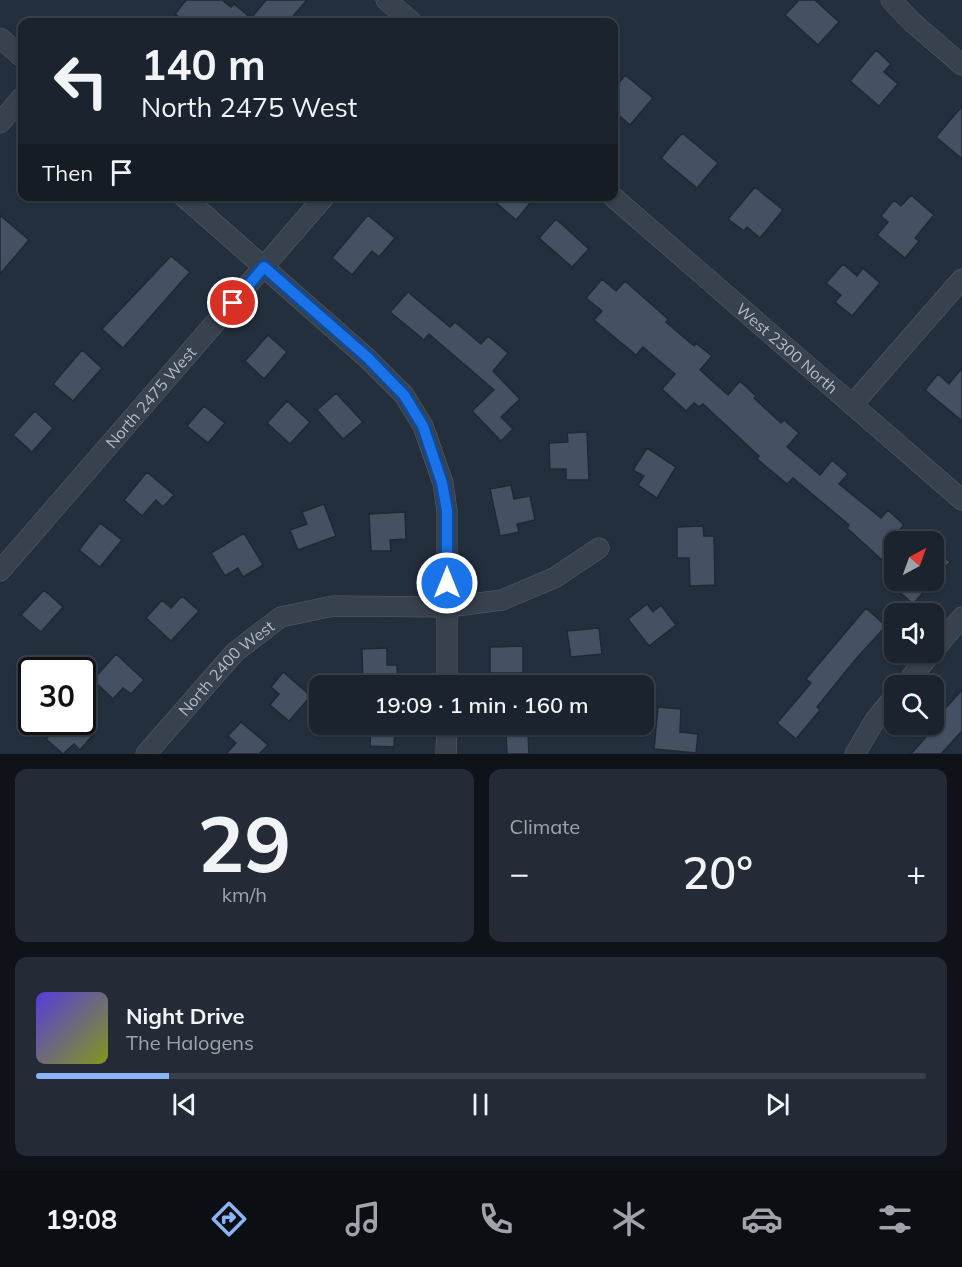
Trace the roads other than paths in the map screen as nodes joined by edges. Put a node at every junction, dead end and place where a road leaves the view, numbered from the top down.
1 (386, 0) edge
2 (891, 0) edge
3 (406, 18) edge
4 (0, 38) edge
5 (18, 54) edge
6 (962, 65) edge
7 (18, 102) edge
8 (0, 123) edge
9 (189, 201) edge
10 (322, 201) edge
11 (618, 201) edge
12 (264, 267) junction
13 (962, 279) edge
14 (852, 405) junction
15 (962, 500) edge
16 (598, 548) dead end
17 (0, 571) edge
18 (448, 607) junction
19 (962, 617) edge
20 (944, 638) edge
21 (923, 663) edge
22 (447, 675) edge
23 (913, 675) edge
24 (884, 709) edge
25 (447, 735) edge
26 (146, 754) edge
27 (446, 754) edge
28 (855, 754) edge

1 - 3 street
2 - 6 street
4 - 5 street
7 - 8 street
9 - 12 street
10 - 12 street, North 2475 West
11 - 14 street, West 2300 North
12 - 17 street, North 2475 West
12 - 18 street
13 - 14 street
14 - 15 street, West 2300 North
16 - 18 street, North 2400 West
18 - 22 street
18 - 26 street, North 2400 West
19 - 20 street
21 - 23 street
24 - 28 street
25 - 27 street

